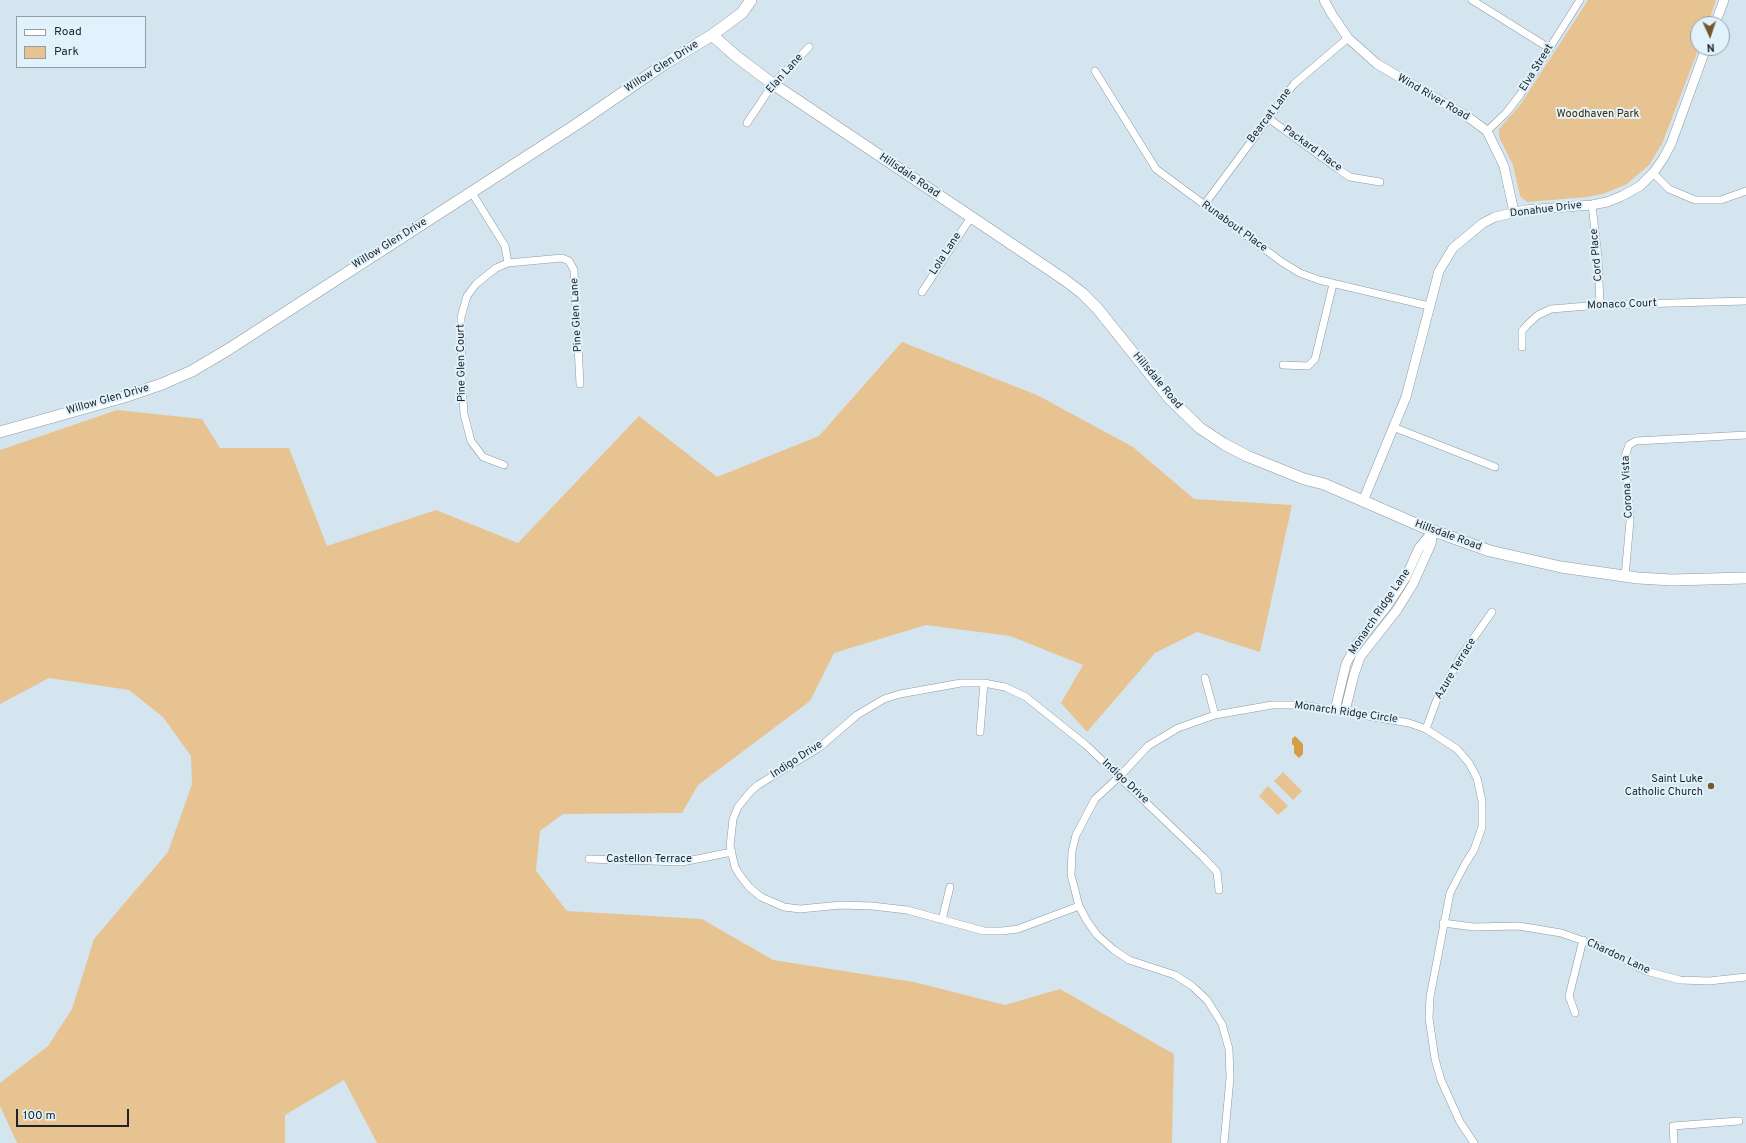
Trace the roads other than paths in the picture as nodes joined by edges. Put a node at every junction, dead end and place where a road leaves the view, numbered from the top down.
1 (751, 0) edge
2 (1324, 0) edge
3 (1472, 0) edge
4 (1580, 0) edge
5 (1724, 0) edge
6 (1718, 16) edge
7 (712, 35) junction
8 (1348, 38) junction
9 (810, 47) dead end
10 (1549, 48) junction
11 (1703, 56) edge
12 (1095, 71) dead end
13 (773, 84) junction
14 (1268, 118) junction
15 (747, 123) dead end
16 (1487, 131) junction
17 (1653, 173) junction
18 (1380, 182) dead end
19 (1746, 191) edge
20 (472, 193) junction
21 (1204, 205) junction
22 (1592, 205) junction
23 (1514, 212) junction
24 (971, 217) junction
25 (508, 263) junction
26 (1333, 284) junction
27 (922, 292) dead end
28 (1746, 301) edge
29 (1600, 305) junction
30 (1429, 306) junction
31 (1522, 347) dead end
32 (1283, 365) dead end
33 (580, 384) dead end
34 (1393, 428) junction
35 (0, 432) edge
36 (1746, 435) edge
37 (504, 465) dead end
38 (1495, 467) dead end
39 (1363, 501) junction
40 (1434, 531) junction
41 (1625, 576) junction
42 (1746, 578) edge
43 (1492, 612) dead end
44 (1204, 678) dead end
45 (984, 683) junction
46 (1335, 710) junction
47 (1345, 711) junction
48 (1215, 715) junction
49 (1426, 728) junction
50 (980, 732) dead end
51 (1120, 776) junction
52 (732, 852) junction
53 (589, 859) dead end
54 (950, 887) dead end
55 (1219, 890) dead end
56 (1079, 906) junction
57 (942, 920) junction
58 (1443, 923) junction
59 (1583, 940) junction
60 (1746, 977) edge
61 (1575, 1014) dead end
62 (1739, 1121) dead end
63 (1224, 1143) edge
64 (1474, 1143) edge
65 (1674, 1143) edge

1 - 7 main road, Willow Glen Drive
2 - 8 street, Wind River Road
3 - 10 street
4 - 10 street, Elva Street
5 - 6 street
7 - 13 main road, Hillsdale Road
7 - 20 main road, Willow Glen Drive
8 - 14 street, Bearcat Lane
8 - 16 street, Wind River Road
9 - 13 street, Elan Lane
10 - 16 street, Elva Street
11 - 17 street, Donahue Drive
12 - 21 street, Runabout Place
13 - 15 street, Elan Lane
13 - 24 main road, Hillsdale Road
14 - 18 street, Packard Place
14 - 21 street, Bearcat Lane
16 - 23 street, Wind River Road
17 - 19 street
17 - 22 street, Donahue Drive
20 - 25 street
20 - 35 main road, Willow Glen Drive
21 - 26 street, Runabout Place
22 - 23 street, Donahue Drive
22 - 29 street, Cord Place
23 - 30 street, Donahue Drive
24 - 27 street, Lola Lane
24 - 39 main road, Hillsdale Road
25 - 33 street, Pine Glen Lane
25 - 37 street, Pine Glen Court
26 - 30 street, Runabout Place
26 - 32 street
28 - 29 street, Monaco Court
29 - 31 street, Monaco Court
30 - 34 street, Donahue Drive
34 - 38 street
34 - 39 street, Donahue Drive
36 - 41 street, Corona Vista
39 - 40 main road, Hillsdale Road
40 - 41 main road, Hillsdale Road
40 - 46 street, Monarch Ridge Lane
40 - 47 street, Monarch Ridge Lane
41 - 42 main road, Hillsdale Road
43 - 49 street, Azure Terrace
44 - 48 street
45 - 50 street
45 - 51 street, Indigo Drive
45 - 52 street, Indigo Drive
46 - 47 street, Monarch Ridge Circle
46 - 48 street, Monarch Ridge Circle
47 - 49 street, Monarch Ridge Circle
48 - 51 street, Monarch Ridge Circle
49 - 58 street, Monarch Ridge Circle
51 - 55 street, Indigo Drive
51 - 56 street, Monarch Ridge Circle
52 - 53 street, Castellon Terrace
52 - 57 street, Indigo Drive
54 - 57 street
56 - 57 street, Indigo Drive
56 - 63 street, Monarch Ridge Circle
58 - 59 street, Chardon Lane
58 - 64 street, Monarch Ridge Circle
59 - 60 street, Chardon Lane
59 - 61 street
62 - 65 street

